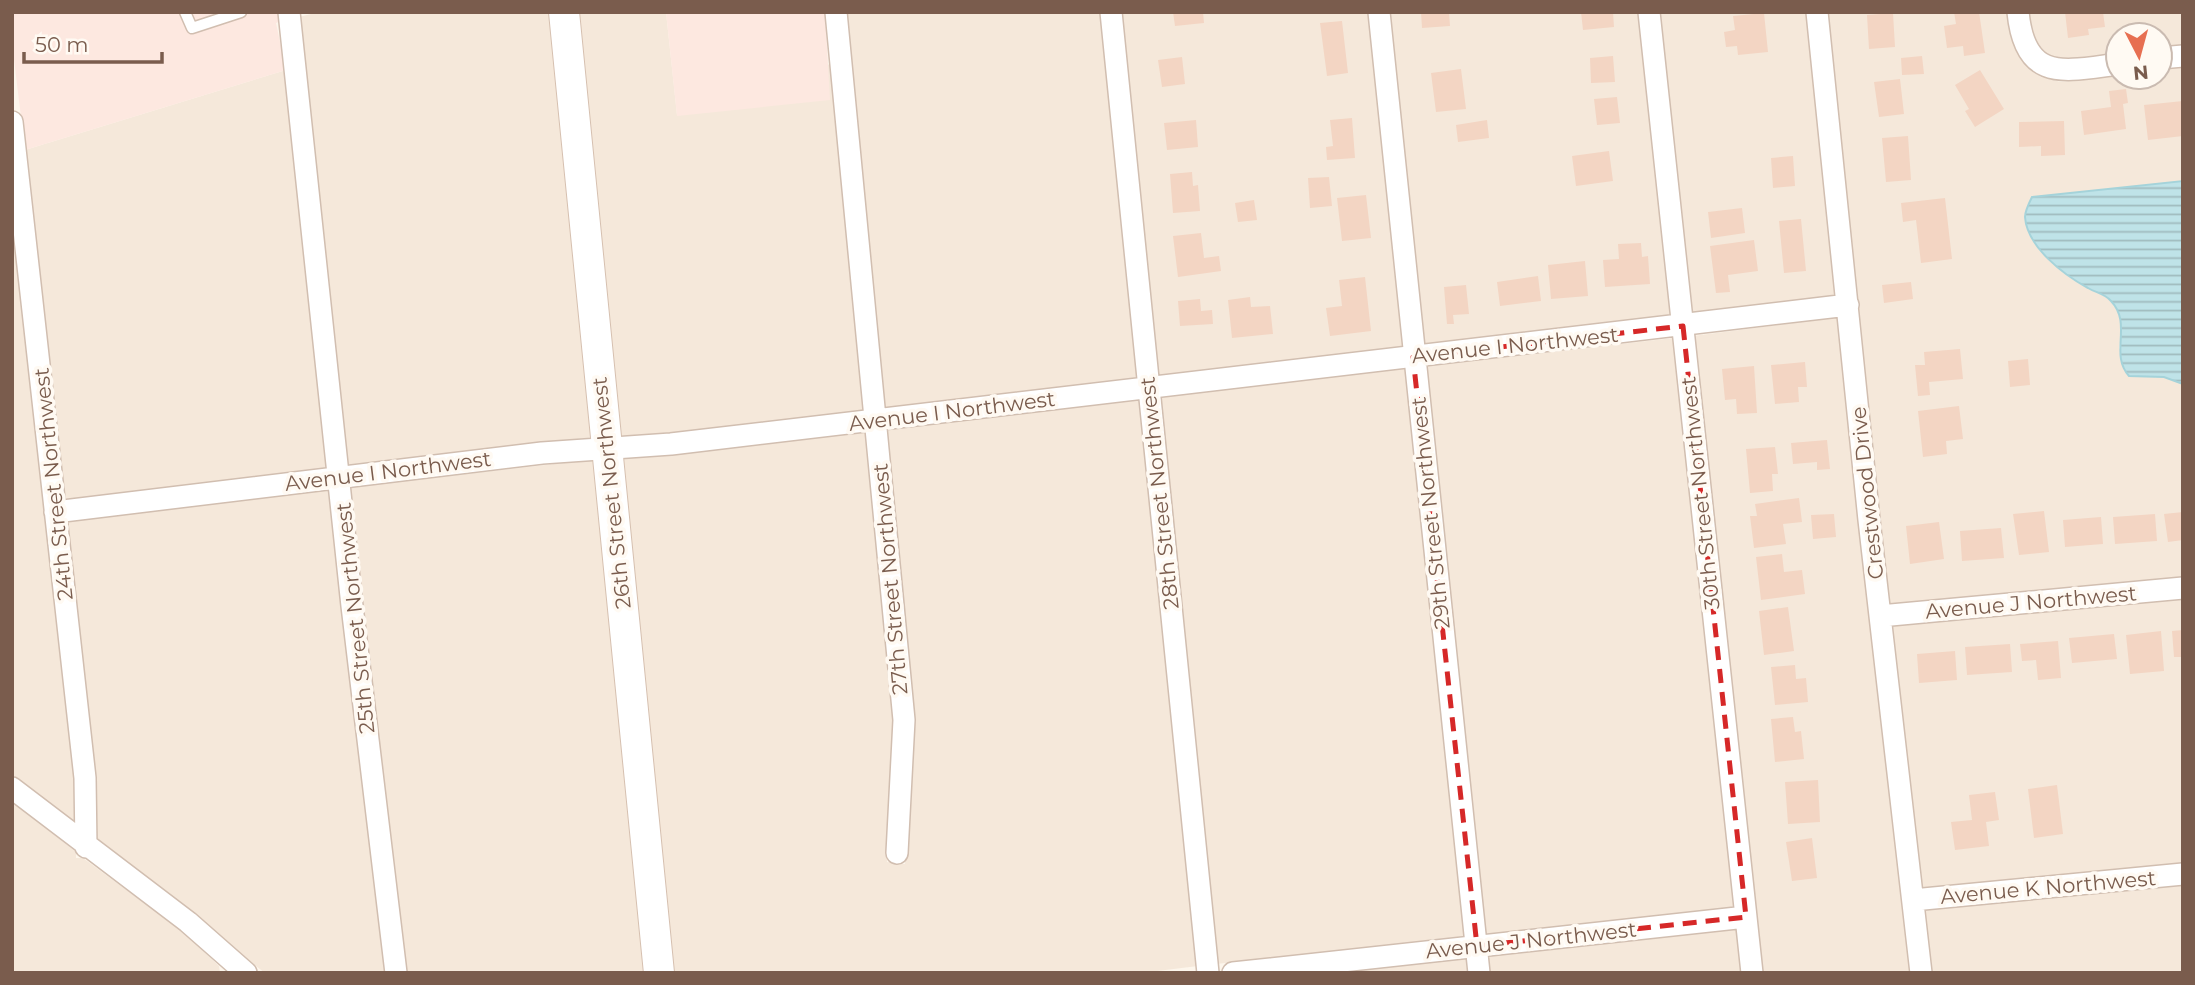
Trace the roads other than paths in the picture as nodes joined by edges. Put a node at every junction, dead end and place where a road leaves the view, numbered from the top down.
1 (185, 12) edge
2 (240, 12) edge
3 (289, 12) edge
4 (564, 12) edge
5 (836, 12) edge
6 (1111, 12) edge
7 (1379, 12) edge
8 (1649, 12) edge
9 (1817, 12) edge
10 (2018, 12) edge
11 (225, 15) edge
12 (2104, 66) edge
13 (12, 122) edge
14 (1848, 305) junction
15 (1683, 326) junction
16 (1413, 357) junction
17 (1148, 388) junction
18 (876, 419) junction
19 (606, 447) junction
20 (340, 477) junction
21 (55, 512) junction
22 (2183, 588) edge
23 (1880, 616) junction
24 (12, 788) edge
25 (86, 847) junction
26 (897, 853) dead end
27 (2183, 874) edge
28 (1913, 900) junction
29 (1746, 917) junction
30 (1477, 946) junction
31 (229, 966) edge
32 (246, 973) edge
33 (396, 973) edge
34 (659, 973) edge
35 (1208, 973) edge
36 (1233, 973) edge
37 (1479, 973) edge
38 (1752, 973) edge
39 (1921, 973) edge

1 - 11 lane
2 - 11 lane
3 - 20 street, 25th Street Northwest
4 - 19 street, 26th Street Northwest
5 - 18 street, 27th Street Northwest
6 - 17 street, 28th Street Northwest
7 - 16 street, 29th Street Northwest
8 - 15 street, 30th Street Northwest
9 - 14 street, Crestwood Drive
10 - 12 street
13 - 21 street, 24th Street Northwest
14 - 15 street, Avenue I Northwest
14 - 23 street, Crestwood Drive
15 - 16 street, Avenue I Northwest
15 - 29 street, 30th Street Northwest
16 - 17 street, Avenue I Northwest
16 - 30 street, 29th Street Northwest
17 - 18 street, Avenue I Northwest
17 - 35 street, 28th Street Northwest
18 - 19 street, Avenue I Northwest
18 - 26 street, 27th Street Northwest
19 - 20 street, Avenue I Northwest
19 - 34 street, 26th Street Northwest
20 - 21 street, Avenue I Northwest
20 - 33 street, 25th Street Northwest
21 - 25 street, 24th Street Northwest
22 - 23 street, Avenue J Northwest
23 - 28 street, Crestwood Drive
24 - 25 street
25 - 31 street
27 - 28 street, Avenue K Northwest
28 - 39 street, Crestwood Drive
29 - 30 street, Avenue J Northwest
29 - 38 street, 30th Street Northwest
30 - 36 street, Avenue J Northwest
30 - 37 street, 29th Street Northwest
31 - 32 street

